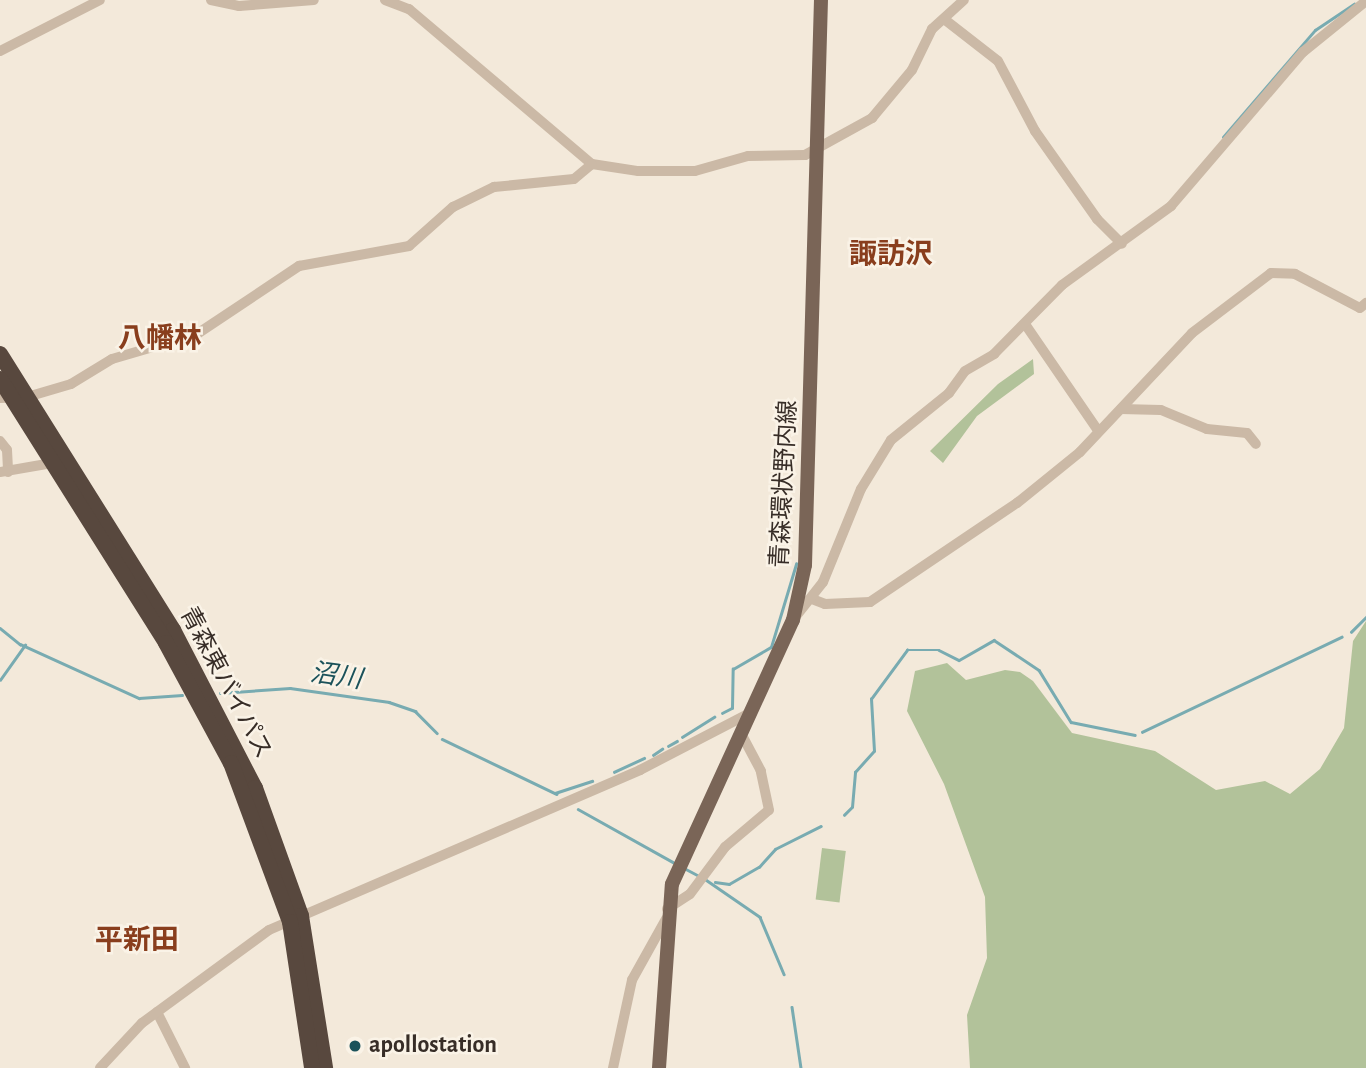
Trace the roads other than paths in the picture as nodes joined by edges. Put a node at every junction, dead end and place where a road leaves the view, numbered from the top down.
1 (100, 0) edge
2 (211, 0) edge
3 (314, 0) edge
4 (386, 0) edge
5 (821, 0) edge
6 (964, 0) edge
7 (1366, 1) edge
8 (944, 19) junction
9 (0, 51) edge
10 (820, 147) junction
11 (592, 164) junction
12 (1122, 244) junction
13 (1366, 303) edge
14 (1025, 324) junction
15 (0, 354) edge
16 (0, 379) edge
17 (13, 397) edge
18 (1121, 409) junction
19 (1097, 429) junction
20 (0, 441) edge
21 (1256, 444) dead end
22 (52, 463) junction
23 (4, 472) edge
24 (812, 599) junction
25 (793, 620) junction
26 (752, 712) junction
27 (742, 736) junction
28 (667, 914) junction
29 (295, 919) junction
30 (157, 1012) junction
31 (100, 1068) edge
32 (185, 1068) edge
33 (312, 1068) edge
34 (325, 1068) edge
35 (613, 1068) edge
36 (659, 1068) edge

1 - 9 street
2 - 3 street
4 - 11 street
5 - 10 main road, 青森環状野内線
6 - 8 street
7 - 12 street
8 - 10 street
8 - 12 street
10 - 11 street
10 - 25 main road, 青森環状野内線
11 - 17 street
12 - 14 street
13 - 18 street
14 - 19 street
14 - 24 street
15 - 17 highway, 青森東バイパス
16 - 17 highway, 青森東バイパス
17 - 22 highway, 青森東バイパス
17 - 29 highway, 青森東バイパス
18 - 19 street
18 - 21 street
19 - 24 street
20 - 23 street
22 - 23 street
22 - 29 highway, 青森東バイパス
24 - 25 street
25 - 26 main road, 青森環状野内線
26 - 27 main road, 青森環状野内線
26 - 29 street
27 - 28 main road, 青森環状野内線
27 - 28 street
28 - 35 street
28 - 36 main road, 青森環状野内線
29 - 30 street
29 - 33 highway, 青森東バイパス
29 - 34 highway, 青森東バイパス
30 - 31 street
30 - 32 street

